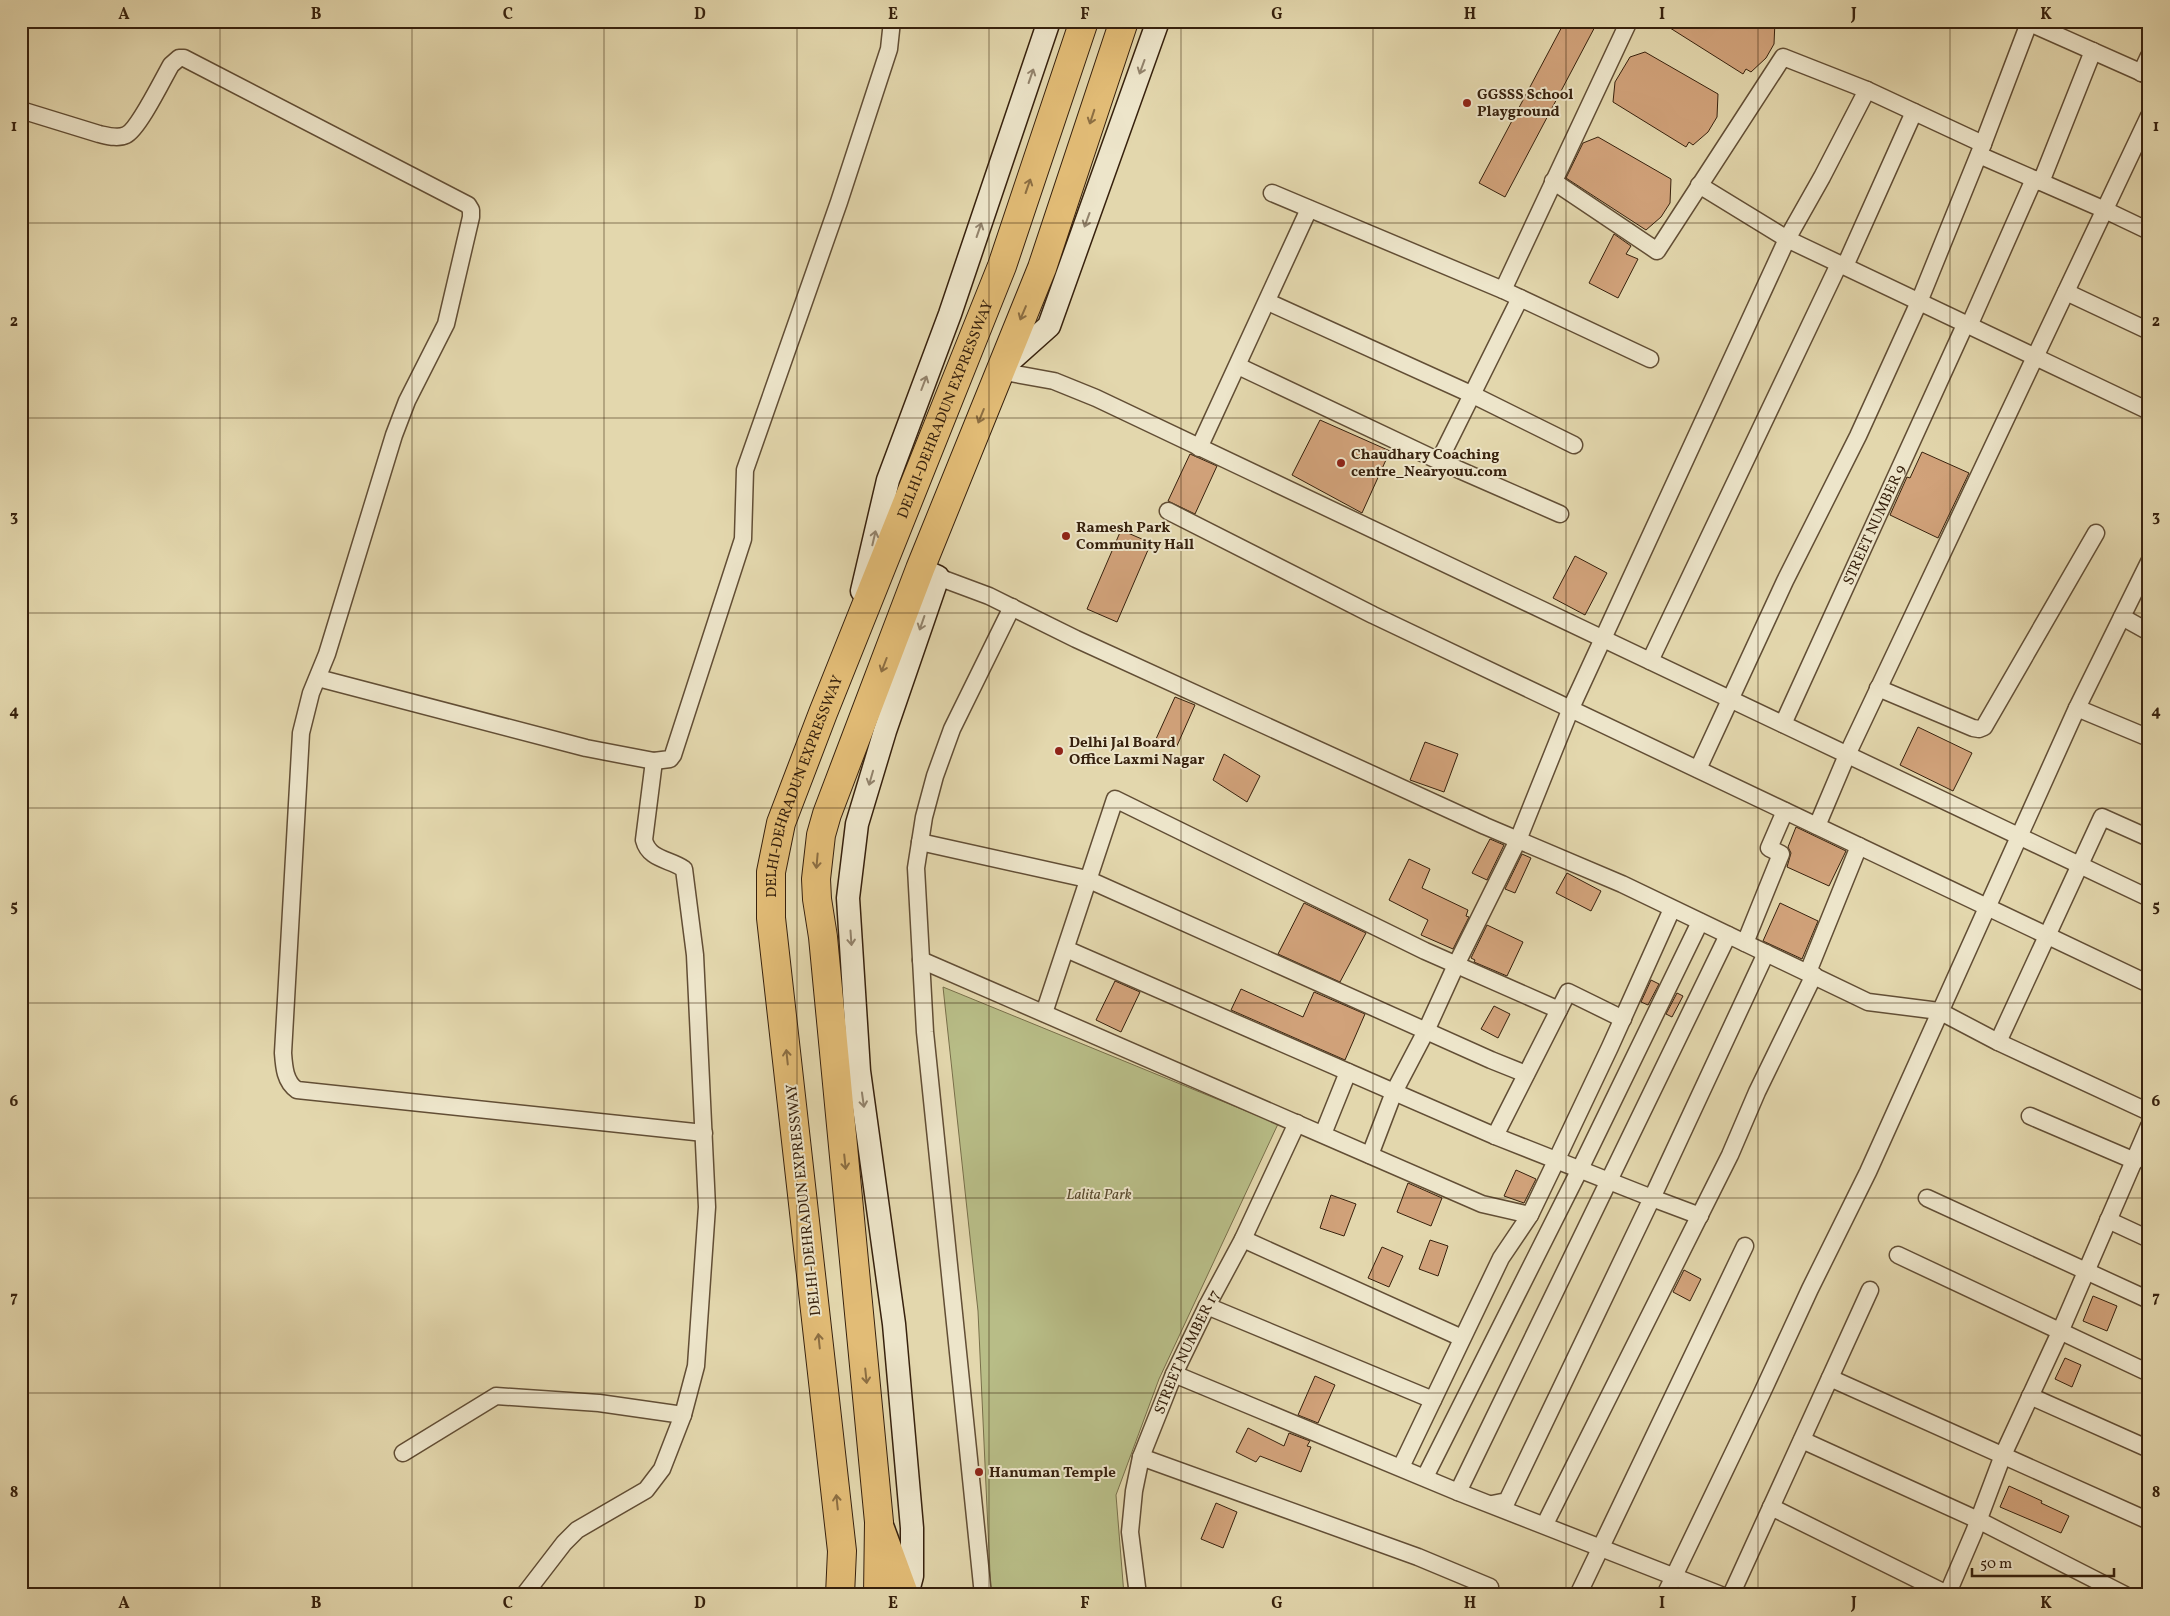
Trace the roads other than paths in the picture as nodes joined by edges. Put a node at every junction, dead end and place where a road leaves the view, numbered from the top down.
1 (892, 21) edge
2 (1049, 21) edge
3 (1084, 21) edge
4 (1124, 21) edge
5 (1158, 21) edge
6 (1629, 21) edge
7 (2027, 22) edge
8 (2093, 51) junction
9 (2149, 56) edge
10 (2145, 74) edge
11 (1866, 90) junction
12 (21, 110) edge
13 (1914, 112) junction
14 (2147, 122) edge
15 (1981, 150) junction
16 (2038, 181) junction
17 (1553, 182) junction
18 (1700, 185) junction
19 (1272, 192) dead end
20 (1309, 209) junction
21 (2104, 210) junction
22 (2149, 232) edge
23 (1787, 239) junction
24 (1842, 265) junction
25 (1502, 290) junction
26 (2066, 292) junction
27 (1520, 298) junction
28 (1268, 302) junction
29 (1918, 302) junction
30 (1967, 326) junction
31 (2149, 331) edge
32 (2034, 358) junction
33 (1650, 359) dead end
34 (1238, 366) junction
35 (999, 371) junction
36 (1473, 395) junction
37 (2149, 412) edge
38 (1574, 445) dead end
39 (1199, 448) junction
40 (1439, 461) junction
41 (1168, 511) dead end
42 (1560, 514) dead end
43 (2096, 533) dead end
44 (2149, 562) edge
45 (929, 573) junction
46 (1012, 607) junction
47 (2122, 618) junction
48 (2149, 632) edge
49 (1604, 639) junction
50 (847, 653) junction
51 (1650, 661) junction
52 (318, 678) junction
53 (1878, 688) junction
54 (1730, 699) junction
55 (1571, 708) junction
56 (2077, 708) junction
57 (1782, 724) junction
58 (2149, 738) edge
59 (1847, 755) junction
60 (654, 761) junction
61 (1698, 769) junction
62 (1785, 811) junction
63 (1818, 826) junction
64 (2019, 836) junction
65 (2149, 838) edge
66 (1518, 840) junction
67 (920, 842) junction
68 (1859, 846) junction
69 (2080, 865) junction
70 (1087, 880) junction
71 (2149, 898) edge
72 (1987, 907) junction
73 (1672, 909) junction
74 (1700, 922) junction
75 (1728, 935) junction
76 (2047, 936) junction
77 (1745, 943) junction
78 (1066, 949) junction
79 (1766, 953) junction
80 (921, 960) junction
81 (1456, 965) junction
82 (1811, 973) junction
83 (2149, 984) edge
84 (1559, 1010) junction
85 (1939, 1011) junction
86 (1044, 1013) junction
87 (1623, 1019) junction
88 (1426, 1032) junction
89 (1998, 1042) junction
90 (1348, 1072) junction
91 (1526, 1074) junction
92 (1394, 1092) junction
93 (2149, 1112) edge
94 (2030, 1116) dead end
95 (1297, 1123) junction
96 (2149, 1126) edge
97 (704, 1133) junction
98 (1322, 1134) junction
99 (1495, 1136) junction
100 (1370, 1155) junction
101 (1556, 1161) junction
102 (2135, 1161) junction
103 (1580, 1169) junction
104 (1609, 1180) junction
105 (1652, 1198) junction
106 (1927, 1198) dead end
107 (1530, 1215) junction
108 (1700, 1216) junction
109 (2108, 1220) junction
110 (1243, 1239) junction
111 (2149, 1239) edge
112 (1744, 1246) dead end
113 (1898, 1255) dead end
114 (2086, 1270) junction
115 (1870, 1290) dead end
116 (2149, 1300) edge
117 (1207, 1306) junction
118 (2060, 1332) junction
119 (1462, 1338) junction
120 (2149, 1373) edge
121 (1174, 1374) junction
122 (1830, 1378) junction
123 (2030, 1396) junction
124 (1432, 1400) junction
125 (683, 1415) junction
126 (1802, 1440) junction
127 (2149, 1449) edge
128 (403, 1453) dead end
129 (2004, 1455) junction
130 (1141, 1457) junction
131 (1401, 1467) junction
132 (1425, 1477) junction
133 (1458, 1492) junction
134 (1492, 1504) junction
135 (1771, 1507) junction
136 (1978, 1520) junction
137 (879, 1522) junction
138 (2149, 1522) edge
139 (1545, 1524) junction
140 (1600, 1546) junction
141 (842, 1551) junction
142 (1675, 1575) junction
143 (1490, 1587) dead end
144 (524, 1595) edge
145 (832, 1595) edge
146 (840, 1595) edge
147 (878, 1595) edge
148 (907, 1595) edge
149 (983, 1595) edge
150 (1138, 1595) edge
151 (1578, 1595) edge
152 (1665, 1595) edge
153 (1721, 1595) edge
154 (1731, 1595) edge
155 (1948, 1595) edge
156 (2125, 1595) edge

1 - 60 street
50 -> 2 street
50 -> 3 highway, DELHI-DEHRADUN EXPRESSWAY
4 -> 35 highway, DELHI-DEHRADUN EXPRESSWAY
5 -> 35 street
6 - 17 street
7 - 8 street
7 - 15 street
8 - 10 street
8 - 16 street, STREET NUMBER 9
9 - 10 street
11 - 13 street
11 - 18 street
11 - 23 street
12 - 52 street
13 - 15 street
13 - 24 street
14 - 21 street
15 - 16 street
15 - 29 street
16 - 21 street
16 - 30 street, STREET NUMBER 9
17 - 18 street
17 - 25 street
18 - 23 street
19 - 20 street
20 - 25 street
20 - 28 street
21 - 22 street
21 - 26 street
23 - 24 street
23 - 49 street
24 - 29 street
24 - 51 street
25 - 27 street
26 - 31 street
26 - 32 street
27 - 33 street
27 - 36 street
28 - 34 street
28 - 36 street
29 - 30 street
29 - 54 street
30 - 32 street
30 - 57 street, STREET NUMBER 9
32 - 37 street
32 - 53 street
34 - 39 street
34 - 40 street
35 - 39 street
35 -> 45 highway, DELHI-DEHRADUN EXPRESSWAY
36 - 38 street
36 - 40 street
39 - 49 street
40 - 42 street
41 - 55 street
43 - 53 street
44 - 47 street
45 - 46 street
45 -> 137 highway, DELHI-DEHRADUN EXPRESSWAY
45 -> 148 street
46 - 66 street
46 - 67 street
47 - 48 street
47 - 56 street
49 - 51 street
49 - 55 street
141 -> 50 highway, DELHI-DEHRADUN EXPRESSWAY
51 - 54 street
52 - 60 street
52 - 97 street
53 - 59 street
54 - 57 street
54 - 61 street
55 - 61 street
55 - 66 street
56 - 58 street
56 - 64 street
57 - 59 street
59 - 63 street
59 - 64 street
60 - 97 street
61 - 62 street
62 - 63 street
62 - 77 street
63 - 68 street
64 - 69 street
64 - 72 street
65 - 69 street
66 - 73 street
66 - 81 street
67 - 70 street
67 - 80 street
68 - 72 street
68 - 82 street
69 - 71 street
69 - 76 street
70 - 78 street
70 - 81 street
70 - 88 street
72 - 76 street
72 - 85 street
73 - 74 street
73 - 87 street
74 - 75 street
74 - 103 street
75 - 77 street
75 - 104 street
76 - 83 street
76 - 89 street
77 - 79 street
78 - 86 street
78 - 90 street
79 - 82 street
79 - 105 street
80 - 86 street
80 - 149 street
81 - 84 street
81 - 88 street
82 - 85 street
82 - 108 street
84 - 87 street
84 - 91 street
85 - 89 street
85 - 142 street
86 - 95 street
87 - 101 street
88 - 91 street
88 - 92 street
89 - 93 street
90 - 92 street
90 - 98 street
91 - 99 street
92 - 99 street
92 - 100 street
94 - 102 street
95 - 98 street
95 - 110 street, STREET NUMBER 17
96 - 102 street
97 - 125 street
98 - 100 street
99 - 101 street
100 - 107 street
101 - 103 street
101 - 107 street
102 - 109 street
103 - 104 street
103 - 132 street
104 - 105 street
104 - 133 street
105 - 108 street
105 - 134 street
106 - 114 street
107 - 119 street
108 - 139 street
109 - 111 street
109 - 114 street
110 - 117 street, STREET NUMBER 17
110 - 119 street
112 - 140 street
113 - 118 street
114 - 116 street
114 - 118 street
115 - 122 street
117 - 121 street, STREET NUMBER 17
117 - 124 street
118 - 120 street
118 - 123 street
119 - 124 street
121 - 130 street, STREET NUMBER 17
121 - 131 street
122 - 126 street
122 - 129 street
123 - 127 street
123 - 129 street
124 - 131 street
125 - 128 street
125 - 144 street
126 - 135 street
126 - 136 street
129 - 136 street
129 - 138 street
130 - 143 street
130 - 150 street, STREET NUMBER 17
131 - 132 street
132 - 133 street
133 - 134 street
134 - 139 street
135 - 154 street
135 - 155 street
136 - 155 street
136 - 156 street
137 - 147 highway, DELHI-DEHRADUN EXPRESSWAY
137 - 148 main road
139 - 140 street
140 - 142 street
140 - 151 street
141 - 145 highway
141 - 146 highway, DELHI-DEHRADUN EXPRESSWAY
142 - 152 street
142 - 153 street

